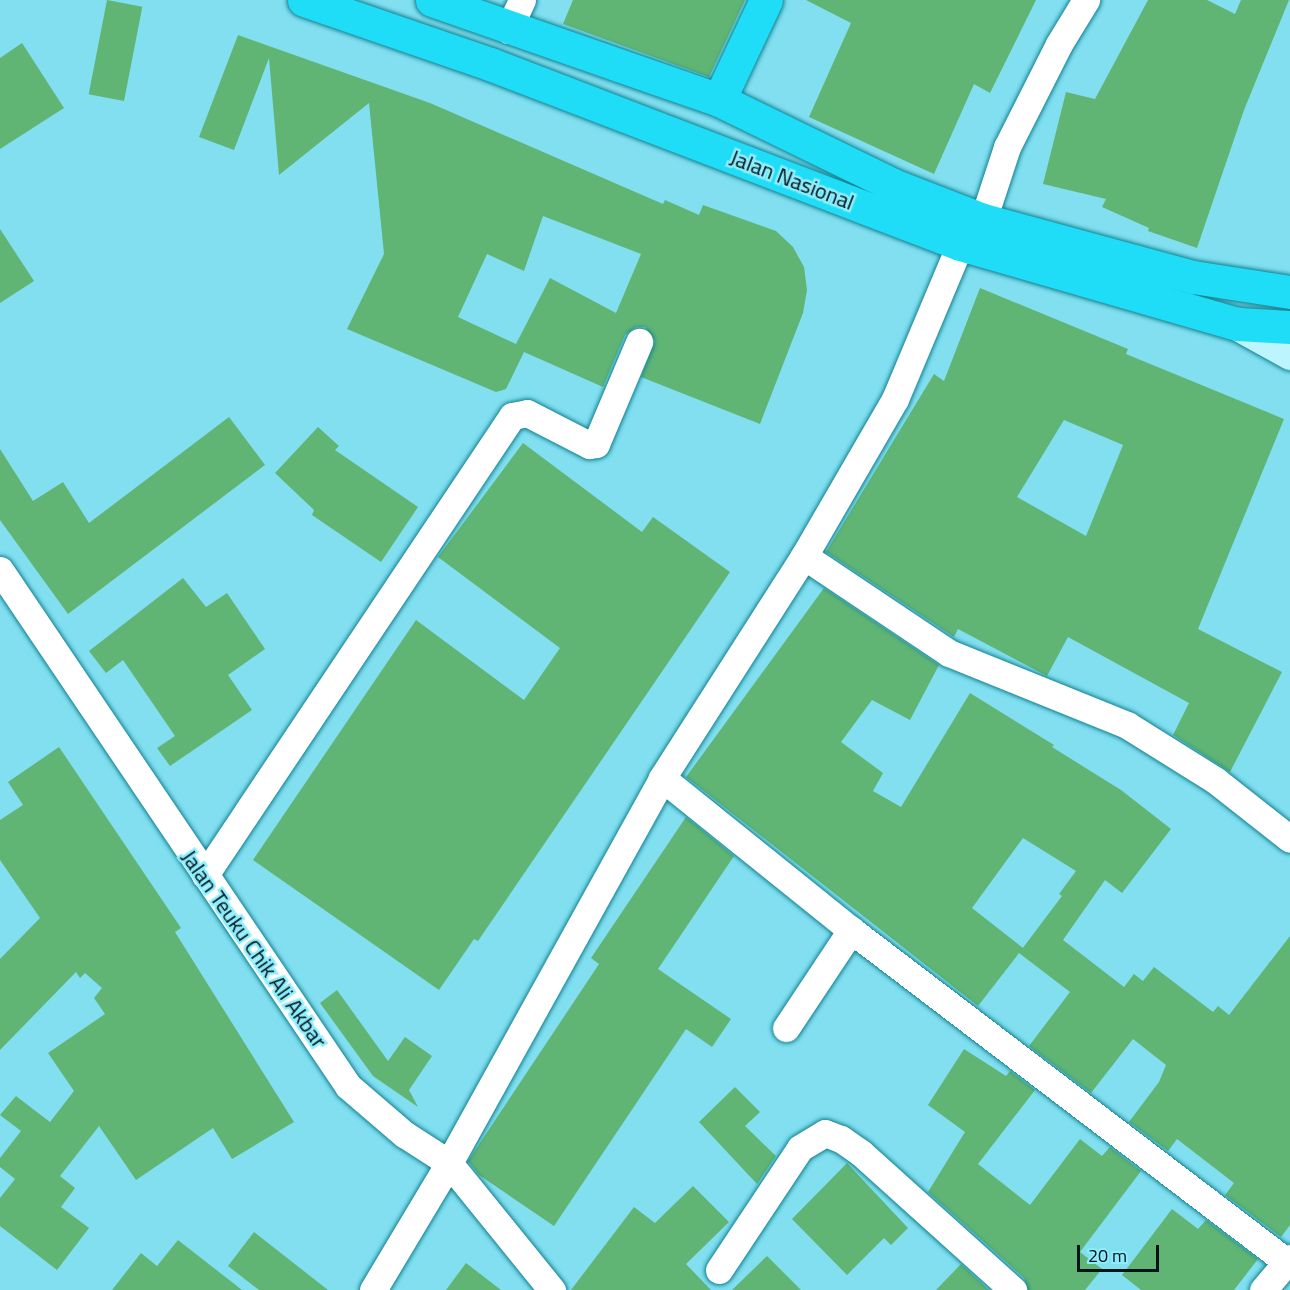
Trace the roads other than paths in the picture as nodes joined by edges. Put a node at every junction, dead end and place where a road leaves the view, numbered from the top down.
1 (304, 0) edge
2 (432, 0) edge
3 (522, 0) edge
4 (766, 0) edge
5 (1086, 0) edge
6 (508, 30) junction
7 (719, 100) junction
8 (899, 198) junction
9 (983, 220) junction
10 (960, 244) junction
11 (1290, 292) edge
12 (1238, 324) junction
13 (1290, 327) edge
14 (639, 342) dead end
15 (1290, 353) edge
16 (804, 556) junction
17 (0, 570) edge
18 (662, 778) junction
19 (1290, 839) edge
20 (205, 875) junction
21 (851, 930) junction
22 (786, 1028) dead end
23 (449, 1163) junction
24 (1289, 1260) edge
25 (719, 1270) dead end
26 (373, 1290) edge
27 (552, 1290) edge
28 (1013, 1290) edge
29 (1263, 1290) edge

1 - 8 highway, Jalan Nasional
2 - 6 highway, Jalan Nasional
3 - 6 street
4 - 7 highway
5 - 9 street
6 - 7 highway, Jalan Nasional
7 - 8 highway, Jalan Nasional
8 - 9 highway, Jalan Nasional
8 - 10 highway, Jalan Nasional
9 - 11 highway, Jalan Nasional
10 - 12 highway, Jalan Nasional
10 - 16 street
12 - 13 highway, Jalan Nasional
12 - 15 street
14 - 20 street
16 - 18 street
16 - 19 street
17 - 20 street, Jalan Teuku Chik Ali Akbar
18 - 21 street
18 - 23 street
20 - 23 street, Jalan Teuku Chik Ali Akbar
21 - 22 street
21 - 24 street
23 - 26 street
23 - 27 street, Jalan Teuku Chik Ali Akbar
24 - 29 street
25 - 28 street

